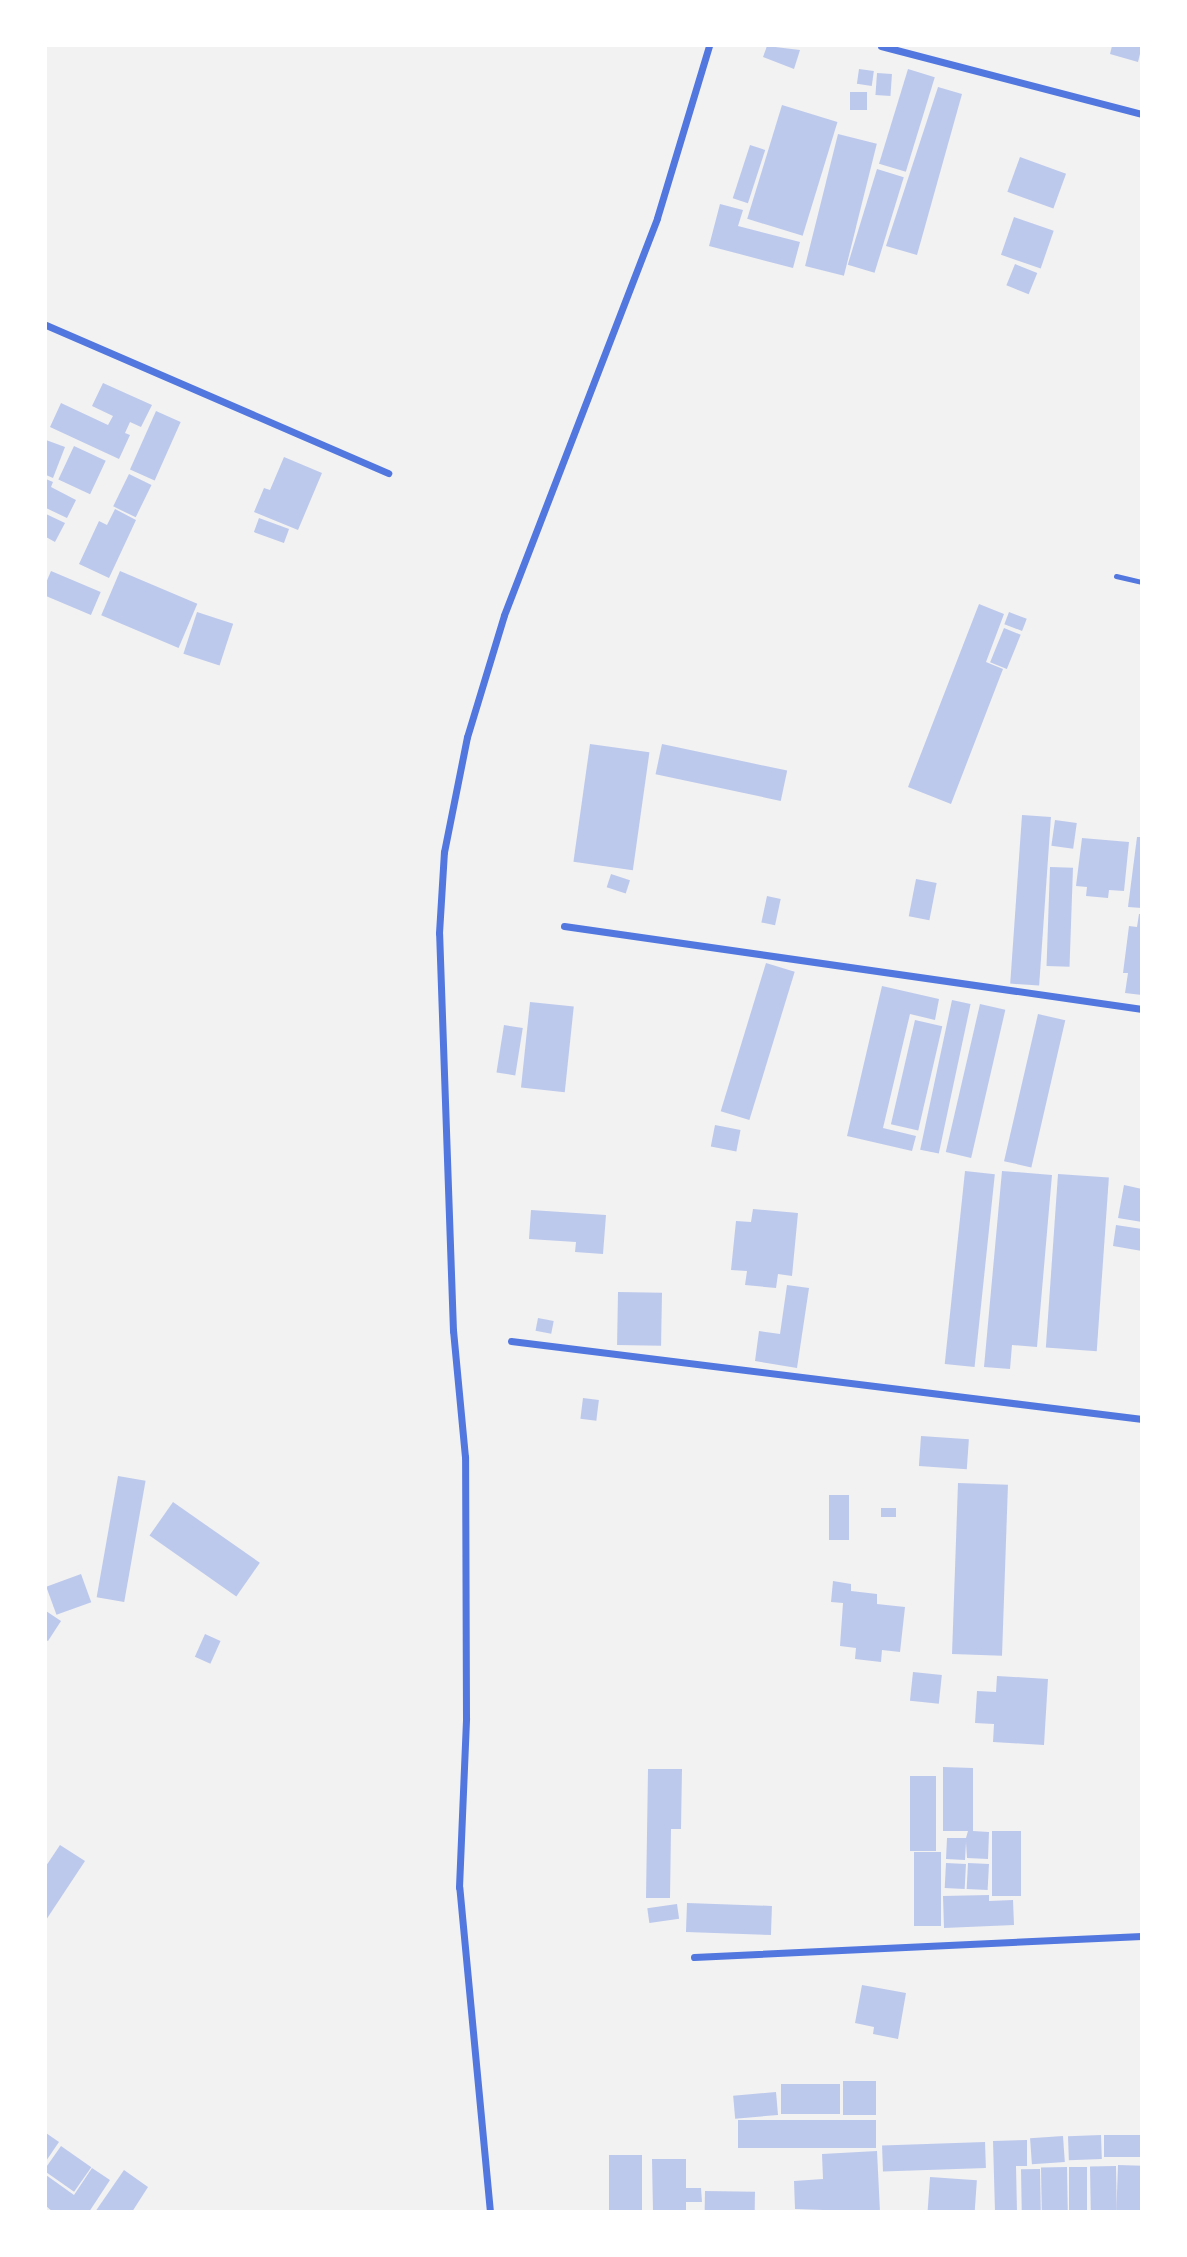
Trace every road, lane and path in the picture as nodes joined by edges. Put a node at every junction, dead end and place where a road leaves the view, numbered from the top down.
1 (709, 46) edge
2 (881, 46) edge
3 (1142, 114) edge
4 (46, 326) edge
5 (388, 473) dead end
6 (1116, 576) dead end
7 (1142, 582) edge
8 (564, 926) dead end
9 (1142, 1009) edge
10 (511, 1341) dead end
11 (1142, 1419) edge
12 (1142, 1936) edge
13 (694, 1957) dead end
14 (490, 2211) edge

1 - 14 street
2 - 3 street
4 - 5 street
6 - 7 lane
8 - 9 street
10 - 11 street
12 - 13 street

